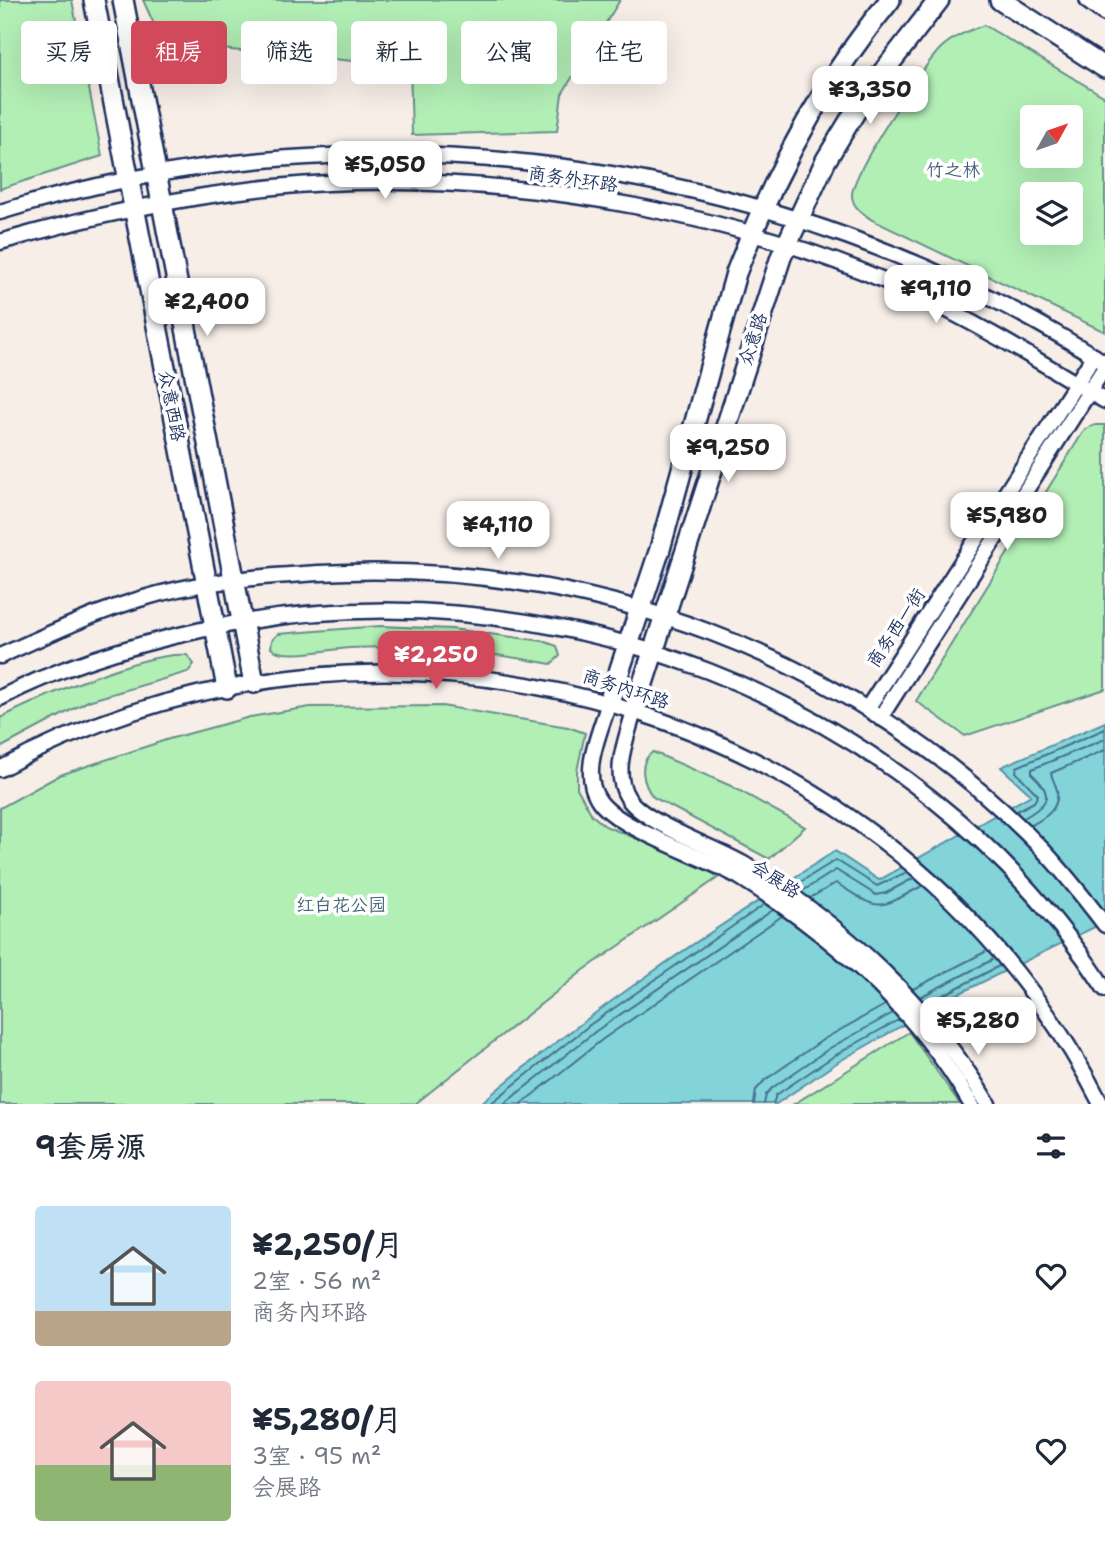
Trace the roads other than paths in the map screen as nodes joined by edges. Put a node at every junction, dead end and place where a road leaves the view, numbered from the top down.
1 (94, 0) edge
2 (123, 0) edge
3 (890, 0) edge
4 (939, 0) edge
5 (1000, 0) edge
6 (1090, 0) edge
7 (1105, 11) edge
8 (1105, 68) edge
9 (156, 175) junction
10 (128, 180) junction
11 (161, 203) junction
12 (133, 208) junction
13 (763, 209) junction
14 (0, 212) edge
15 (798, 220) junction
16 (752, 233) junction
17 (0, 243) edge
18 (787, 244) junction
19 (1101, 362) edge
20 (1083, 388) junction
21 (1105, 401) edge
22 (234, 580) junction
23 (207, 584) junction
24 (641, 608) junction
25 (665, 616) junction
26 (243, 621) junction
27 (215, 627) junction
28 (629, 643) junction
29 (653, 652) junction
30 (0, 656) edge
31 (254, 683) junction
32 (227, 688) junction
33 (0, 698) edge
34 (609, 702) junction
35 (867, 709) junction
36 (634, 711) junction
37 (880, 718) junction
38 (0, 769) edge
39 (1105, 925) edge
40 (1105, 989) edge
41 (931, 1034) junction
42 (971, 1104) edge
43 (988, 1104) edge
44 (1101, 1104) edge

1 - 10 main road, 众意西路
2 - 9 main road, 众意西路
3 - 13 main road, 众意路
4 - 15 main road, 众意路
5 - 8 main road
6 - 7 main road
9 - 10 street, 商务外环路
9 - 11 main road, 众意西路
9 - 13 street, 商务外环路
10 - 12 main road, 众意西路
10 - 14 street, 商务外环路
11 - 12 street, 商务外环路
11 - 16 street, 商务外环路
11 - 22 main road, 众意西路
12 - 17 street, 商务外环路
12 - 23 main road, 众意西路
13 - 15 street, 商务外环路
13 - 16 main road, 众意路
15 - 18 main road, 众意路
15 - 19 street, 商务外环路
16 - 18 street, 商务外环路
16 - 24 main road, 众意路
18 - 20 street, 商务外环路
18 - 25 main road, 众意路
19 - 20 street, 商务西一街
20 - 21 street, 商务外环路
20 - 35 street, 商务西一街
20 - 37 street, 商务西一街
22 - 23 street
22 - 24 street
22 - 26 main road, 众意西路
23 - 27 main road, 众意西路
23 - 30 street
24 - 25 street
24 - 28 main road, 众意路
25 - 29 main road, 众意路
25 - 35 street
26 - 27 street
26 - 28 street
26 - 31 main road, 众意西路
27 - 32 main road, 众意西路
27 - 33 street
28 - 29 street
28 - 34 main road, 众意路
29 - 36 main road, 众意路
29 - 40 street
31 - 32 street, 商务内环路
31 - 34 street, 商务内环路
32 - 38 street, 商务内环路
34 - 36 street, 商务内环路
34 - 41 street, 会展路
35 - 37 street
36 - 41 street, 会展路
36 - 44 street, 商务内环路
37 - 39 street
41 - 42 street, 会展路
41 - 43 street, 会展路

